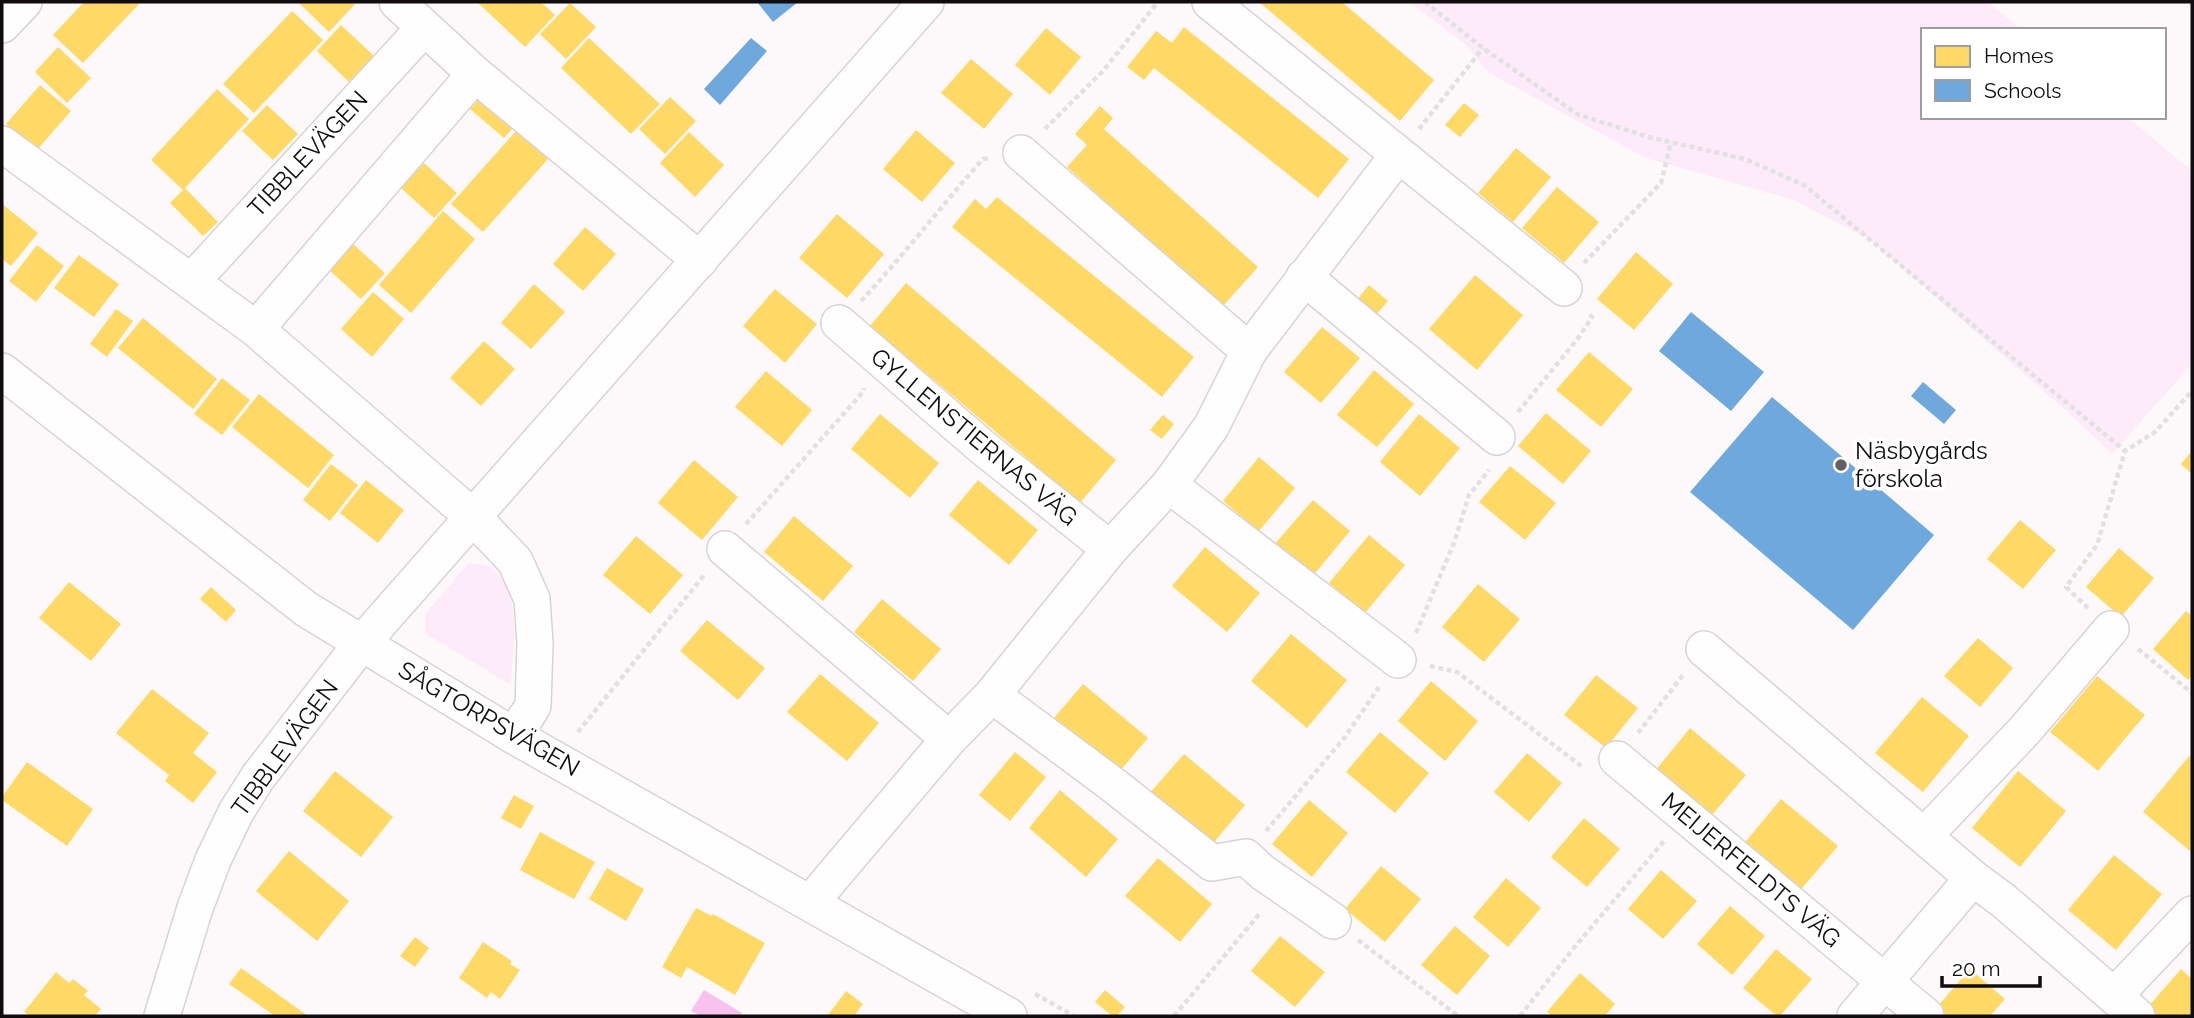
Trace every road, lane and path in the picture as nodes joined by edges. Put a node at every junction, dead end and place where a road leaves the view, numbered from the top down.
1 (24, 2) edge
2 (397, 2) edge
3 (926, 2) edge
4 (1158, 2) edge
5 (1210, 2) edge
6 (1424, 2) edge
7 (2, 25) edge
8 (424, 28) junction
9 (1483, 48) junction
10 (475, 74) junction
11 (1671, 142) junction
12 (2, 144) edge
13 (1021, 153) junction
14 (1398, 155) junction
15 (700, 260) junction
16 (1304, 277) junction
17 (192, 281) junction
18 (1564, 288) junction
19 (839, 323) dead end
20 (256, 329) junction
21 (866, 346) junction
22 (1249, 351) junction
23 (2, 372) edge
24 (2192, 391) edge
25 (1497, 437) junction
26 (2125, 451) junction
27 (1169, 485) junction
28 (473, 517) junction
29 (725, 549) dead end
30 (1110, 549) junction
31 (2110, 629) junction
32 (361, 644) junction
33 (1704, 649) joint
34 (1398, 660) junction
35 (2192, 693) edge
36 (992, 695) junction
37 (514, 736) junction
38 (949, 740) junction
39 (1617, 759) junction
40 (1686, 816) junction
41 (1926, 835) junction
42 (1246, 857) junction
43 (1973, 878) junction
44 (1282, 886) junction
45 (811, 902) junction
46 (2192, 914) edge
47 (1333, 921) joint
48 (1885, 981) junction
49 (2126, 1006) edge
50 (162, 1016) edge
51 (1009, 1016) edge
52 (1174, 1016) edge
53 (1458, 1016) edge
54 (1520, 1016) edge
55 (1855, 1016) edge
56 (1926, 1016) edge

1 - 7 street
2 - 8 street
3 - 15 street, TIBBLEVÄGEN
4 - 13 path
5 - 14 street
6 - 9 path
8 - 10 street
8 - 17 street, TIBBLEVÄGEN
9 - 11 path
9 - 14 path
10 - 15 street
10 - 20 street
11 - 18 path
11 - 26 path
12 - 17 street
13 - 21 path
13 - 22 street
14 - 16 street
14 - 18 street
15 - 28 street, TIBBLEVÄGEN
16 - 22 street
16 - 25 street
17 - 20 street
18 - 25 path
19 - 21 street, GYLLENSTIERNAS VÄG
20 - 28 street
21 - 30 street, GYLLENSTIERNAS VÄG
22 - 27 street
23 - 32 street, SÅGTORPSVÄGEN
24 - 26 path
25 - 34 path
26 - 31 path
27 - 30 street
27 - 34 street
28 - 32 street, TIBBLEVÄGEN
28 - 37 street
29 - 38 street
30 - 36 street
31 - 35 path
31 - 41 street
32 - 37 street, SÅGTORPSVÄGEN
32 - 50 street, TIBBLEVÄGEN
33 - 39 path
33 - 41 street
34 - 39 path
34 - 42 path
36 - 38 street
36 - 42 street
37 - 45 street, SÅGTORPSVÄGEN
38 - 45 street
39 - 40 street, MEIJERFELDTS VÄG
40 - 48 street, MEIJERFELDTS VÄG
40 - 54 path
41 - 43 street
42 - 44 street
43 - 48 street
43 - 49 street
44 - 47 street
44 - 52 path
45 - 51 street, SÅGTORPSVÄGEN
46 - 49 street
47 - 53 path
48 - 55 street
48 - 56 street, MEIJERFELDTS VÄG

